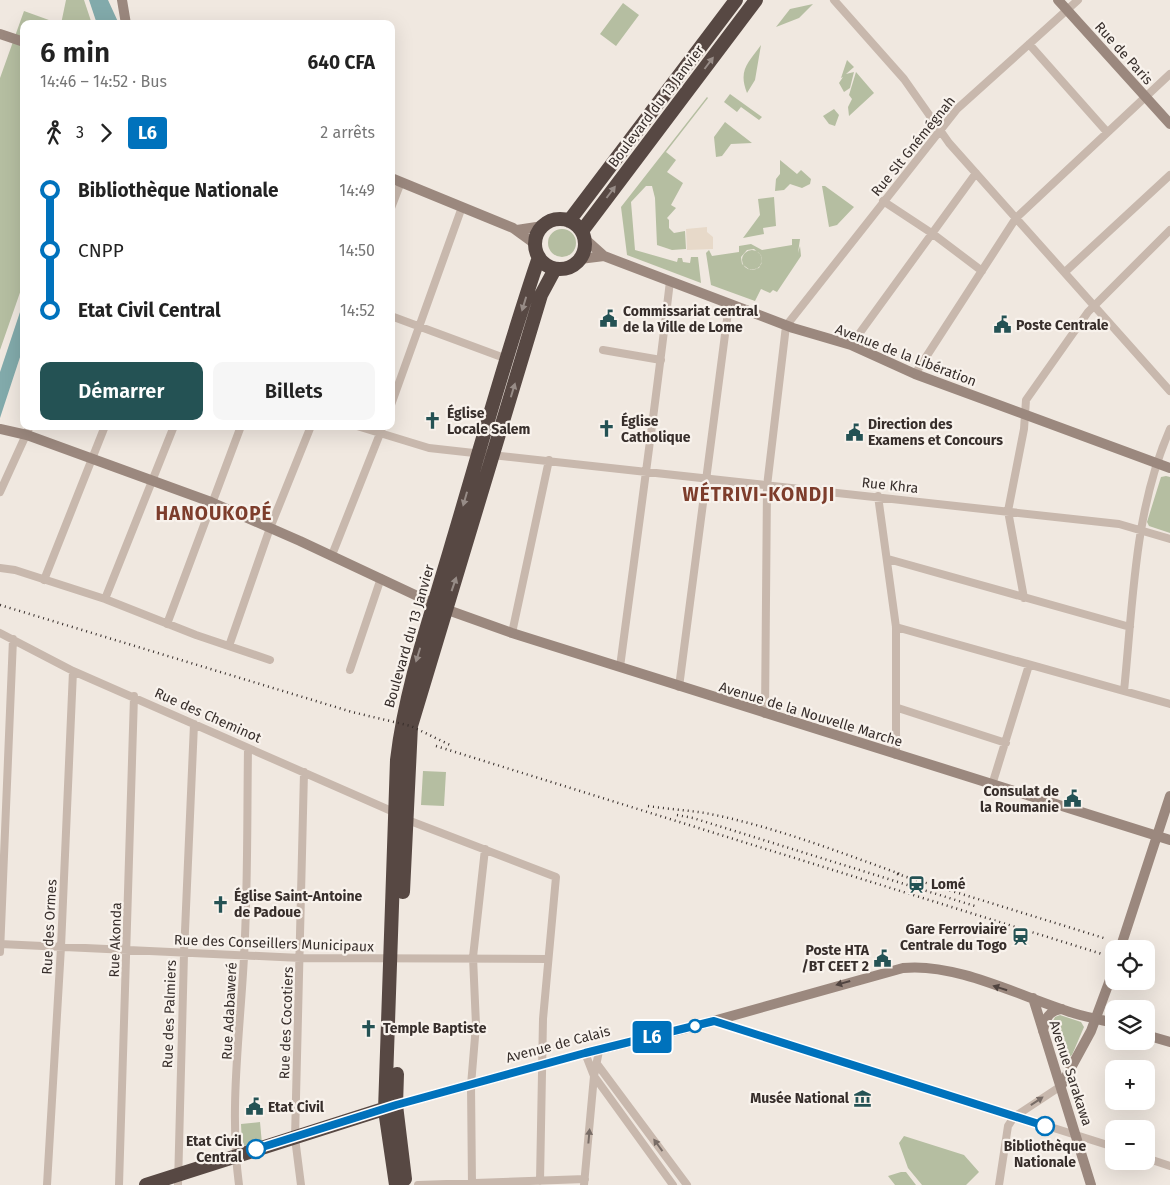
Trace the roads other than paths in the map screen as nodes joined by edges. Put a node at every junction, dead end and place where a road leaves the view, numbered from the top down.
1 (122, 0) edge
2 (736, 0) edge
3 (756, 0) edge
4 (834, 0) edge
5 (1058, 0) edge
6 (1078, 0) edge
7 (1067, 10) junction
8 (125, 20) edge
9 (0, 34) edge
10 (20, 41) edge
11 (1029, 44) junction
12 (1170, 74) edge
13 (1146, 96) junction
14 (656, 106) junction
15 (669, 115) junction
16 (1170, 124) edge
17 (940, 130) junction
18 (1107, 132) junction
19 (976, 173) junction
20 (1170, 175) edge
21 (396, 180) edge
22 (883, 202) junction
23 (462, 207) junction
24 (1016, 218) junction
25 (569, 221) junction
26 (543, 226) junction
27 (517, 230) junction
28 (1170, 230) edge
29 (932, 234) junction
30 (583, 235) junction
31 (537, 251) junction
32 (604, 256) junction
33 (580, 259) junction
34 (555, 269) junction
35 (982, 271) junction
36 (1066, 272) junction
37 (670, 281) junction
38 (728, 304) junction
39 (1094, 304) junction
40 (395, 318) edge
41 (786, 326) junction
42 (420, 327) junction
43 (851, 345) junction
44 (603, 350) dead end
45 (507, 359) junction
46 (661, 360) junction
47 (915, 374) junction
48 (1170, 392) edge
49 (395, 393) edge
50 (1024, 415) junction
51 (1170, 429) edge
52 (2, 430) edge
53 (28, 430) edge
54 (104, 430) edge
55 (172, 430) edge
56 (239, 430) edge
57 (309, 430) edge
58 (367, 430) edge
59 (382, 430) edge
60 (380, 435) junction
61 (486, 453) junction
62 (93, 459) junction
63 (549, 460) junction
64 (1156, 463) junction
65 (1170, 468) edge
66 (646, 471) junction
67 (706, 478) junction
68 (150, 482) junction
69 (767, 486) junction
70 (0, 492) edge
71 (878, 496) junction
72 (211, 502) junction
73 (1008, 511) junction
74 (270, 528) junction
75 (1141, 529) junction
76 (1170, 539) edge
77 (332, 556) junction
78 (888, 559) junction
79 (0, 568) edge
80 (381, 578) junction
81 (44, 580) junction
82 (1024, 598) junction
83 (105, 599) junction
84 (439, 605) junction
85 (167, 624) junction
86 (896, 627) junction
87 (1130, 627) junction
88 (512, 633) junction
89 (0, 634) edge
90 (13, 639) junction
91 (229, 646) junction
92 (270, 660) dead end
93 (1029, 665) junction
94 (620, 667) junction
95 (74, 670) junction
96 (350, 670) dead end
97 (679, 686) junction
98 (1124, 692) junction
99 (134, 696) junction
100 (1170, 704) edge
101 (898, 708) junction
102 (765, 714) junction
103 (194, 724) junction
104 (1006, 743) junction
105 (248, 748) junction
106 (896, 755) junction
107 (304, 772) junction
108 (992, 785) junction
109 (1170, 796) edge
110 (400, 816) junction
111 (1157, 837) junction
112 (1170, 840) edge
113 (485, 849) junction
114 (1123, 940) edge
115 (0, 944) edge
116 (61, 947) junction
117 (127, 950) junction
118 (0, 952) edge
119 (184, 954) junction
120 (244, 954) junction
121 (473, 957) junction
122 (300, 958) junction
123 (396, 958) junction
124 (548, 958) junction
125 (1107, 990) edge
126 (1033, 998) junction
127 (1063, 1009) junction
128 (1081, 1015) junction
129 (1097, 1018) junction
130 (1105, 1020) edge
131 (714, 1021) junction
132 (1042, 1032) junction
133 (1091, 1032) junction
134 (1155, 1038) edge
135 (1170, 1042) edge
136 (599, 1051) junction
137 (585, 1053) junction
138 (1051, 1056) junction
139 (1074, 1061) junction
140 (597, 1064) junction
141 (541, 1065) junction
142 (594, 1076) junction
143 (471, 1085) junction
144 (1061, 1086) junction
145 (391, 1108) junction
146 (1014, 1117) junction
147 (1076, 1134) junction
148 (294, 1138) junction
149 (1105, 1144) edge
150 (235, 1156) junction
151 (1155, 1161) edge
152 (1170, 1166) edge
153 (178, 1181) edge
154 (540, 1181) junction
155 (584, 1182) edge
156 (472, 1184) edge
157 (47, 1185) edge
158 (119, 1185) edge
159 (146, 1185) edge
160 (239, 1185) edge
161 (301, 1185) edge
162 (396, 1185) edge
163 (405, 1185) edge
164 (418, 1185) edge
165 (672, 1185) edge
166 (687, 1185) edge
167 (1000, 1185) edge
168 (1091, 1185) edge

1 - 8 street
2 - 14 highway, Boulevard du 13 Janvier
15 -> 3 highway, Boulevard du 13 Janvier
4 - 17 street
5 - 7 street, Rue de Paris
6 - 7 street, Rue Slt Gnémégnah
7 - 11 street, Rue Slt Gnémégnah
7 - 13 street, Rue de Paris
9 - 10 street
11 - 17 street, Rue Slt Gnémégnah
11 - 18 street
12 - 13 street
13 - 16 street, Rue de Paris
13 - 18 street
14 - 15 highway
14 - 25 highway, Boulevard du 13 Janvier
30 -> 15 highway, Boulevard du 13 Janvier
17 - 19 street
17 - 22 street, Rue Slt Gnémégnah
18 - 24 street
19 - 24 street
19 - 29 street
20 - 36 street
21 - 23 street
22 - 29 street
22 - 41 street, Rue Slt Gnémégnah
23 - 27 street
23 - 42 street
24 - 35 street
24 - 36 street
25 - 26 highway
25 - 30 highway
26 - 27 street
26 - 31 highway
27 - 31 street
28 - 39 street
29 - 35 street
29 - 43 street
30 - 32 street
30 - 33 highway
31 - 34 highway
31 -> 45 highway, Boulevard du 13 Janvier
32 - 33 street
32 - 37 street, Avenue de la Libération
33 - 34 highway
61 -> 34 highway, Boulevard du 13 Janvier
35 - 47 street
36 - 39 street
37 - 38 street, Avenue de la Libération
37 - 46 street
38 - 41 street, Avenue de la Libération
38 - 67 street
39 - 48 street
39 - 50 street
40 - 42 street
41 - 43 street, Avenue de la Libération
41 - 69 street
42 - 45 street
42 - 49 street
43 - 47 street, Avenue de la Libération
44 - 46 street
45 - 61 highway, Boulevard du 13 Janvier
46 - 66 street
47 - 50 street, Avenue de la Libération
50 - 64 street, Avenue de la Libération
50 - 73 street
51 - 64 street
52 - 53 street, Avenue de la Nouvelle Marche
53 - 62 street, Avenue de la Nouvelle Marche
53 - 70 street
54 - 62 street
55 - 68 street
56 - 72 street
57 - 74 street
58 - 60 street, Rue Khra
59 - 60 street
60 - 61 street, Rue Khra
60 - 77 street
61 - 63 street, Rue Khra
61 - 84 highway, Boulevard du 13 Janvier
62 - 68 street, Avenue de la Nouvelle Marche
62 - 81 street
63 - 66 street, Rue Khra
63 - 88 street
64 - 65 street, Avenue de la Libération
64 - 75 street
66 - 67 street, Rue Khra
66 - 94 street
67 - 69 street, Rue Khra
67 - 97 street
68 - 72 street, Avenue de la Nouvelle Marche
68 - 83 street
69 - 71 street, Rue Khra
69 - 102 street
71 - 73 street, Rue Khra
71 - 78 street
72 - 74 street, Avenue de la Nouvelle Marche
72 - 85 street
73 - 75 street, Rue Khra
73 - 82 street
74 - 77 street, Avenue de la Nouvelle Marche
74 - 91 street
75 - 76 street, Rue Khra
75 - 87 street
77 - 80 street, Avenue de la Nouvelle Marche
78 - 82 street
78 - 86 street
79 - 81 street
80 - 84 street, Avenue de la Nouvelle Marche
80 - 96 street
81 - 83 street
82 - 87 street
83 - 85 street
84 - 88 street, Avenue de la Nouvelle Marche
84 - 110 highway, Boulevard du 13 Janvier
85 - 91 street
86 - 93 street
86 - 101 street
87 - 98 street
88 - 94 street, Avenue de la Nouvelle Marche
89 - 90 street, Rue des Cheminot
90 - 95 street, Rue des Cheminot
90 - 115 street
91 - 92 street
93 - 98 street
93 - 104 street
94 - 97 street, Avenue de la Nouvelle Marche
95 - 99 street, Rue des Cheminot
95 - 116 street, Rue des Ormes
97 - 102 street, Avenue de la Nouvelle Marche
98 - 100 street
99 - 103 street, Rue des Cheminot
99 - 117 street, Rue Akonda
101 - 104 street
101 - 106 street
102 - 106 street, Avenue de la Nouvelle Marche
103 - 105 street, Rue des Cheminot
103 - 119 street, Rue des Palmiers
104 - 108 street
105 - 107 street, Rue des Cheminot
105 - 120 street, Rue Adabaweré
106 - 108 street, Avenue de la Nouvelle Marche
107 - 110 street, Rue des Cheminot
107 - 122 street, Rue des Cocotiers
108 - 111 street, Avenue de la Nouvelle Marche
109 - 111 street
110 - 113 street, Rue des Cheminot
110 - 123 highway, Boulevard du 13 Janvier
111 - 112 street, Avenue de la Nouvelle Marche
111 - 114 street
113 - 121 street
113 - 124 street, Rue des Cheminot
115 - 116 street, Rue des Conseillers Municipaux
115 - 118 street
116 - 117 street, Rue des Conseillers Municipaux
116 - 157 street, Rue des Ormes
117 - 119 street, Rue des Conseillers Municipaux
117 - 158 street, Rue Akonda
119 - 120 street, Rue des Conseillers Municipaux
119 - 153 street, Rue des Palmiers
120 - 122 street, Rue des Conseillers Municipaux
120 - 150 street, Rue Adabaweré
121 - 123 street, Rue des Conseillers Municipaux
121 - 124 street, Rue des Conseillers Municipaux
121 - 143 street
122 - 123 street, Rue des Conseillers Municipaux
122 - 148 street, Rue des Cocotiers
123 - 145 highway, Boulevard du 13 Janvier
124 - 141 street
125 - 129 street
126 - 127 street, Avenue de Calais
126 -> 131 street, Avenue de Calais
126 - 132 street, Avenue Sarakawa
127 - 128 street, Avenue de Calais
127 - 132 street
128 - 129 street, Avenue de Calais
128 - 133 street
129 - 130 street, Avenue de Calais
129 - 133 street
131 - 136 street, Avenue de Calais
131 - 146 street
132 - 138 street, Avenue Sarakawa
133 - 139 street
134 - 135 street
136 - 137 street, Avenue de Calais
136 - 140 street
137 - 141 street, Avenue de Calais
137 - 142 street
138 - 139 street
138 - 144 street, Avenue Sarakawa
139 - 144 street
140 - 142 street
166 -> 140 street
141 - 143 street, Avenue de Calais
141 - 154 street
155 -> 142 street
142 - 165 street
143 - 145 street, Avenue de Calais
143 - 156 street
146 -> 144 street
144 - 147 street, Avenue Sarakawa
145 - 148 highway, Avenue de Calais
145 - 162 highway, Boulevard du 13 Janvier
145 - 163 highway, Boulevard du 13 Janvier
146 - 147 street
146 - 167 street
147 - 149 street
147 - 168 street, Avenue Sarakawa
148 - 150 highway, Avenue de Calais
148 - 161 street, Rue des Cocotiers
150 - 153 highway, Avenue de Calais
150 - 160 street, Rue Adabaweré
151 - 152 street
153 - 159 highway, Avenue de Calais
154 - 155 street
154 - 156 street
156 - 164 street

